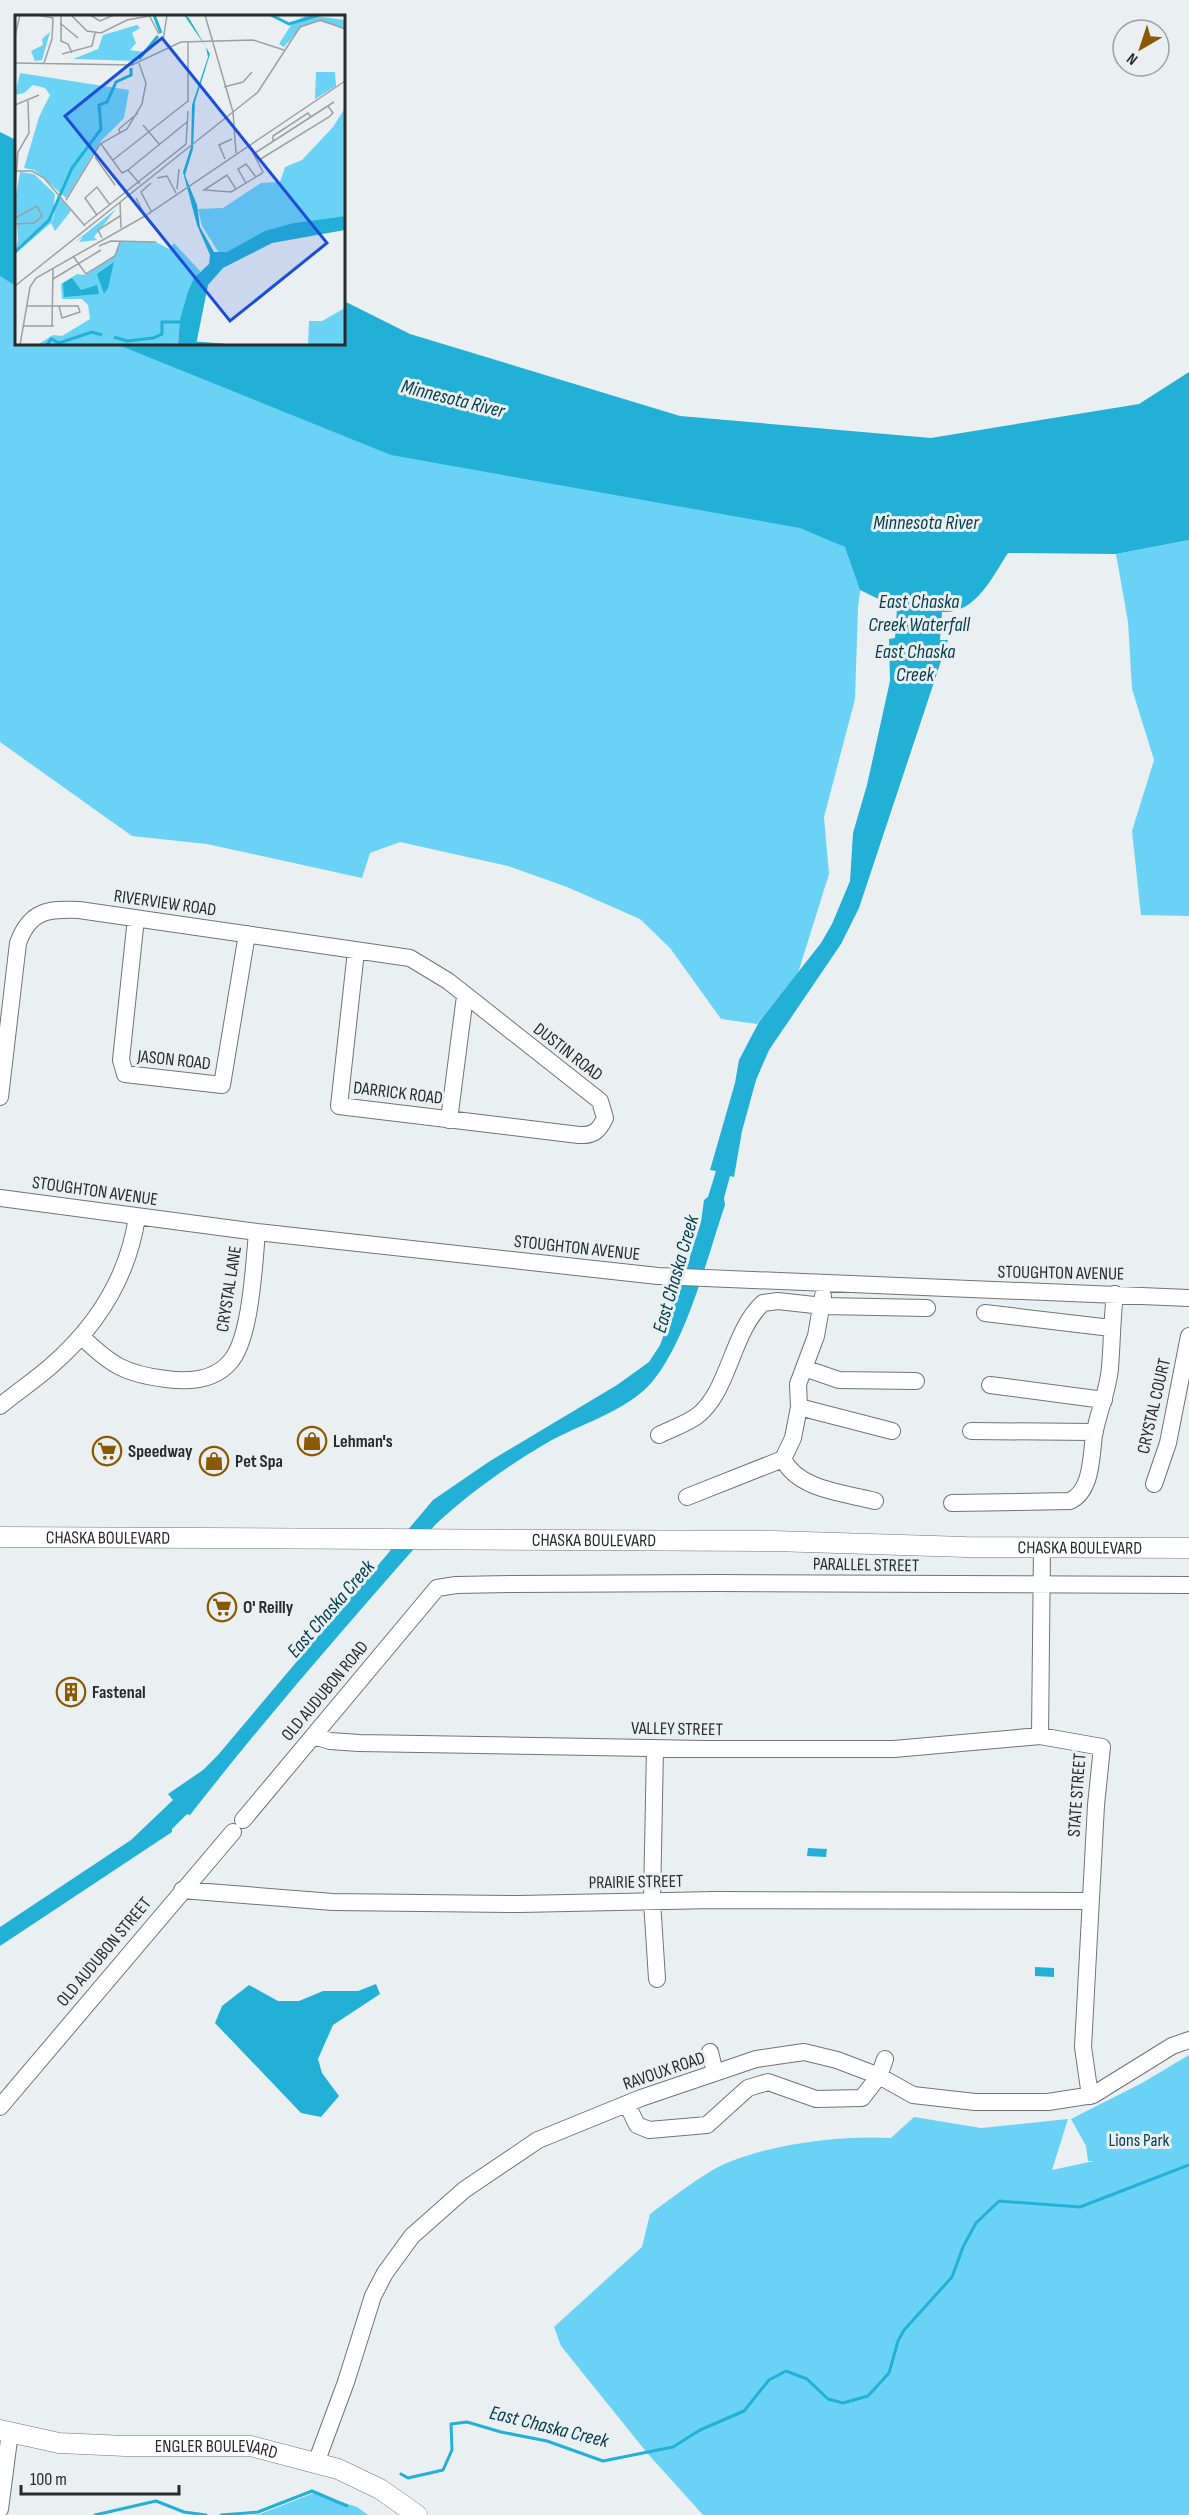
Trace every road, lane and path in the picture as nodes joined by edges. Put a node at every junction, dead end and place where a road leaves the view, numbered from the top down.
1 (136, 918) junction
2 (247, 934) junction
3 (356, 951) junction
4 (465, 996) junction
5 (4, 1020) edge
6 (0, 1097) edge
7 (449, 1120) junction
8 (0, 1198) edge
9 (137, 1217) junction
10 (257, 1232) junction
11 (823, 1283) junction
12 (1115, 1294) junction
13 (1189, 1298) edge
14 (823, 1306) junction
15 (927, 1308) dead end
16 (985, 1313) dead end
17 (1111, 1328) junction
18 (1189, 1336) edge
19 (82, 1337) junction
20 (804, 1368) junction
21 (916, 1381) dead end
22 (990, 1385) dead end
23 (1104, 1400) junction
24 (0, 1406) edge
25 (799, 1407) junction
26 (892, 1431) dead end
27 (971, 1431) dead end
28 (1095, 1432) junction
29 (659, 1435) dead end
30 (783, 1459) junction
31 (1155, 1484) dead end
32 (687, 1497) dead end
33 (875, 1501) dead end
34 (952, 1503) dead end
35 (0, 1531) edge
36 (0, 1537) edge
37 (46, 1537) junction
38 (1042, 1547) junction
39 (1189, 1548) edge
40 (1042, 1585) junction
41 (1189, 1586) edge
42 (437, 1588) joint
43 (314, 1736) junction
44 (1040, 1736) junction
45 (655, 1748) junction
46 (182, 1890) junction
47 (652, 1901) junction
48 (1090, 1901) junction
49 (657, 1979) dead end
50 (1189, 2040) edge
51 (710, 2052) dead end
52 (885, 2059) dead end
53 (715, 2073) junction
54 (879, 2076) junction
55 (1090, 2096) junction
56 (627, 2104) junction
57 (0, 2108) edge
58 (5, 2431) edge
59 (316, 2463) junction
60 (2, 2485) edge
61 (0, 2509) edge
62 (417, 2515) edge

1 - 2 street, RIVERVIEW ROAD
1 - 2 street, JASON ROAD
1 - 5 street, RIVERVIEW ROAD
2 - 3 street, RIVERVIEW ROAD
3 - 4 street, RIVERVIEW ROAD
3 - 7 street, DARRICK ROAD
4 - 7 street, DARRICK ROAD
4 - 7 street, DUSTIN ROAD
5 - 6 street, RIVERVIEW ROAD
8 - 9 street, STOUGHTON AVENUE
9 - 10 street, STOUGHTON AVENUE
9 - 19 street
10 - 11 street, STOUGHTON AVENUE
10 - 19 street, CRYSTAL LANE
11 - 12 street, STOUGHTON AVENUE
11 - 14 street
12 - 13 street, STOUGHTON AVENUE
12 - 17 street
14 - 15 street
14 - 20 street
14 - 29 street
16 - 17 street
17 - 23 street
18 - 31 street, CRYSTAL COURT
19 - 24 street
20 - 21 street
20 - 25 street
22 - 23 street
23 - 28 street
25 - 26 street
25 - 30 street
27 - 28 street
28 - 34 street
30 - 32 street
30 - 33 street
35 - 37 main road
36 - 37 main road, CHASKA BOULEVARD
37 - 38 main road, CHASKA BOULEVARD
38 - 39 main road, CHASKA BOULEVARD
38 - 40 street
40 - 41 street, PARALLEL STREET
40 - 42 street, PARALLEL STREET
40 - 44 street
42 - 43 street, OLD AUDUBON ROAD
43 - 45 street, VALLEY STREET
43 - 46 street, OLD AUDUBON ROAD
44 - 45 street, VALLEY STREET
44 - 48 street, STATE STREET
45 - 47 street
46 - 47 street, PRAIRIE STREET
46 - 57 street, OLD AUDUBON STREET
47 - 48 street, PRAIRIE STREET
47 - 49 street
48 - 55 street, STATE STREET
50 - 55 street, RAVOUX ROAD
51 - 53 street
52 - 54 street
53 - 54 street, RAVOUX ROAD
53 - 56 street, RAVOUX ROAD
54 - 55 street, RAVOUX ROAD
54 - 56 street
56 - 59 street, RAVOUX ROAD
58 - 59 main road, ENGLER BOULEVARD
58 - 60 street
59 - 62 main road, ENGLER BOULEVARD
60 - 61 street

